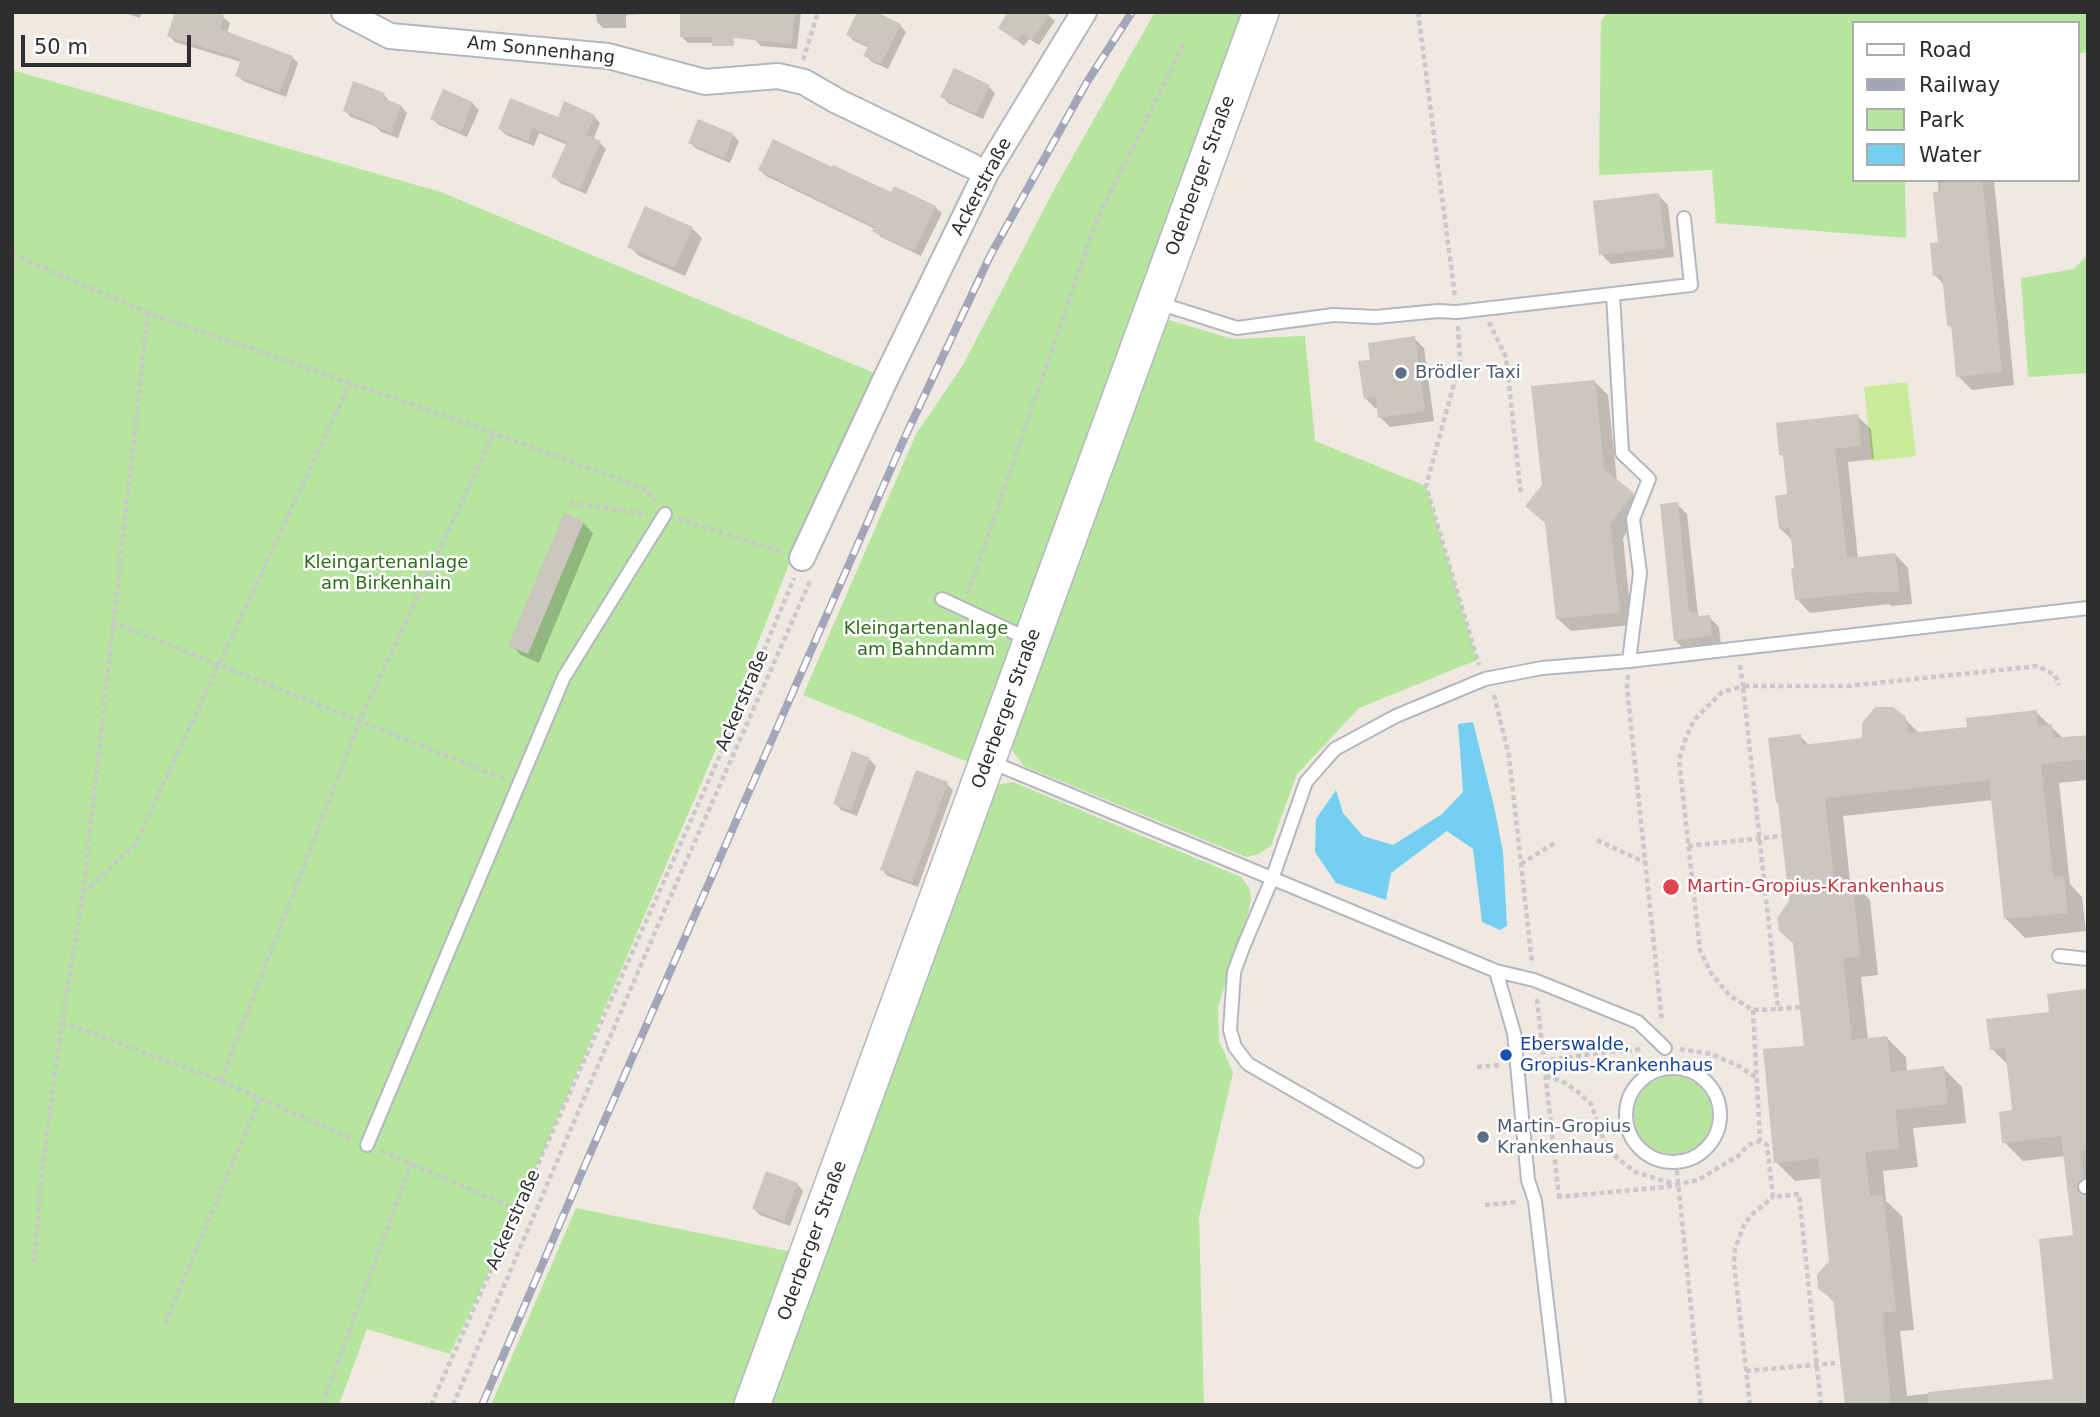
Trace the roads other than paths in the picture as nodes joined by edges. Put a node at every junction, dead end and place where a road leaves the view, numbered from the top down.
1 (344, 12) edge
2 (1084, 12) edge
3 (1261, 12) edge
4 (972, 166) dead end
5 (1684, 218) dead end
6 (1613, 294) junction
7 (1155, 302) junction
8 (665, 514) road end
9 (808, 567) road end
10 (942, 599) dead end
11 (2088, 608) edge
12 (1032, 641) junction
13 (1629, 661) junction
14 (988, 761) junction
15 (1272, 879) junction
16 (2059, 956) dead end
17 (2088, 959) edge
18 (1496, 971) junction
19 (1665, 1048) road end
20 (367, 1145) road end
21 (1417, 1161) dead end
22 (1675, 1162) joint
23 (752, 1405) edge
24 (1559, 1405) edge

1 - 4 street, Am Sonnenhang
2 - 9 street, Ackerstraße
3 - 7 main road, Oderberger Straße
5 - 6 lane
6 - 7 lane
6 - 13 lane
7 - 12 main road, Oderberger Straße
8 - 20 lane
10 - 12 lane
11 - 13 lane
12 - 14 main road, Oderberger Straße
13 - 15 lane
14 - 15 lane
14 - 23 main road, Oderberger Straße
15 - 18 lane
15 - 21 lane
16 - 17 lane
18 - 19 lane
18 - 24 lane
22 - 22 lane

